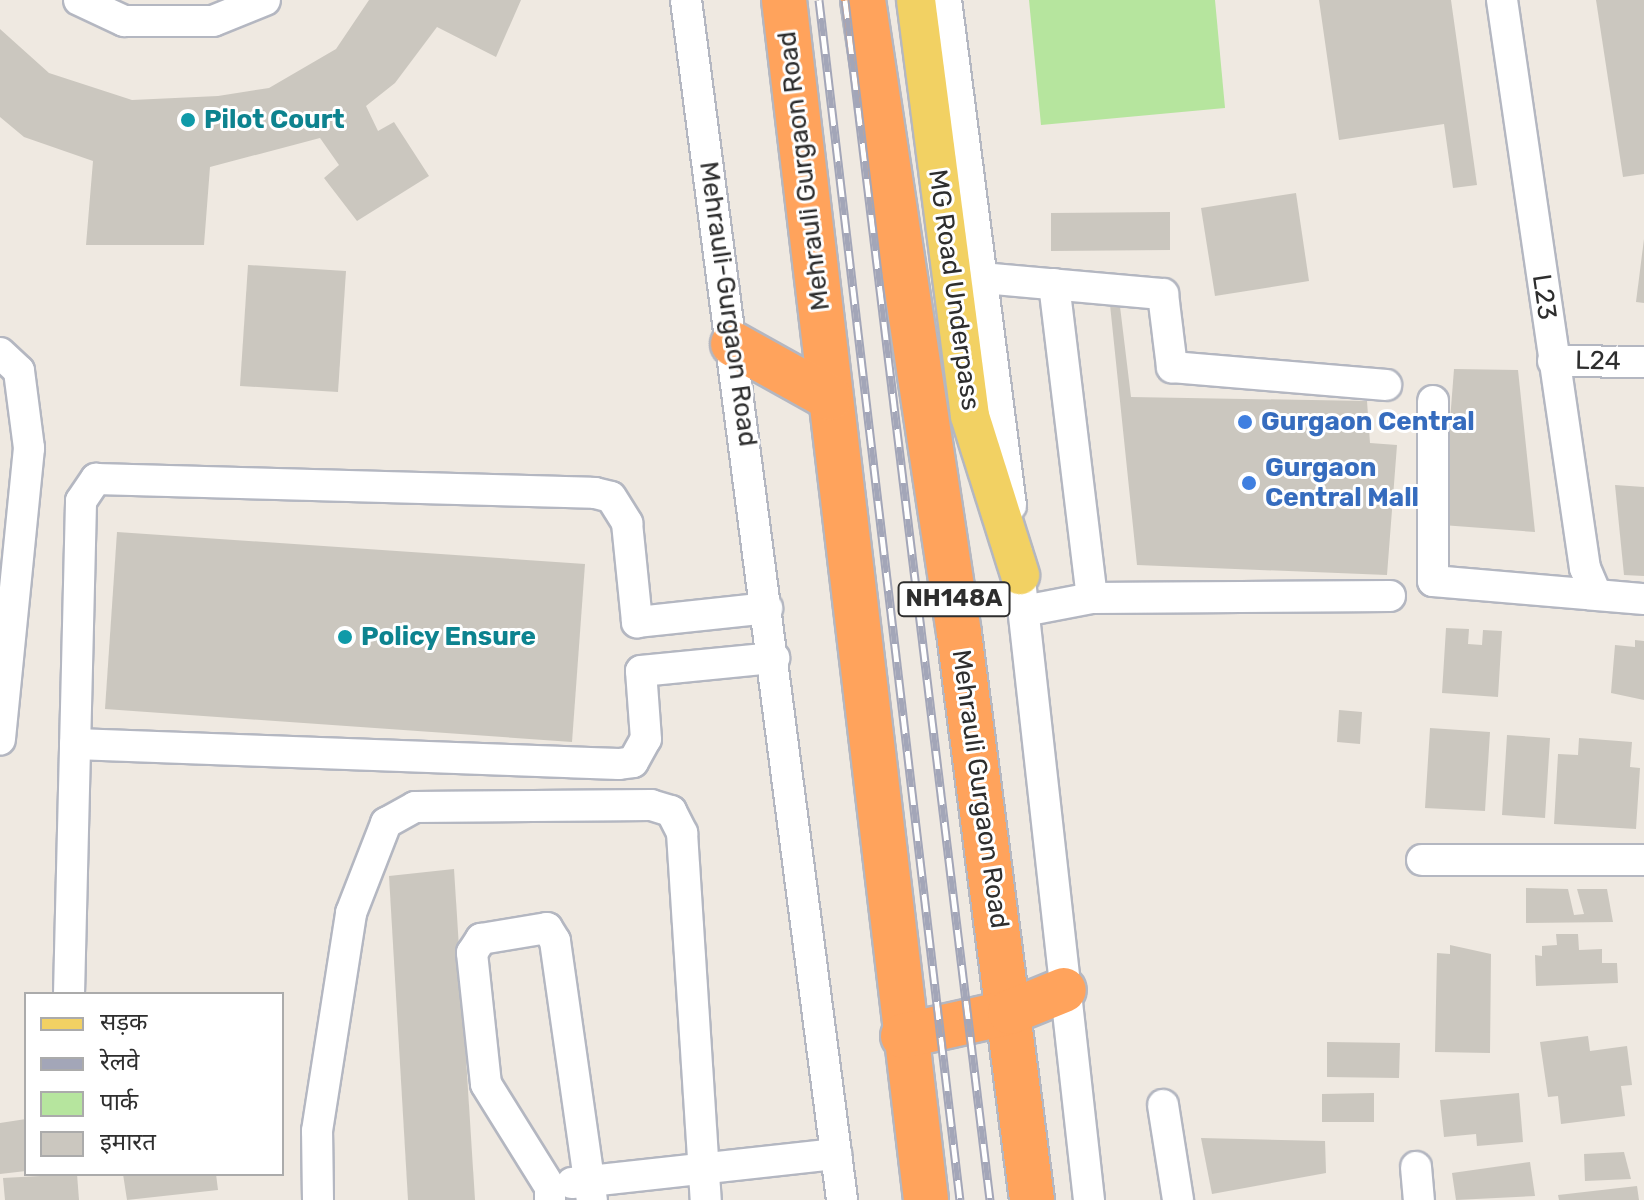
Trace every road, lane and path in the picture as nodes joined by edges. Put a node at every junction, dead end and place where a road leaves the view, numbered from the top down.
1 (79, 0) edge
2 (265, 0) edge
3 (686, 0) edge
4 (784, 0) edge
5 (863, 0) edge
6 (916, 0) edge
7 (946, 0) edge
8 (1502, 0) edge
9 (982, 278) junction
10 (1054, 284) junction
11 (733, 344) junction
12 (0, 353) edge
13 (1553, 361) junction
14 (1644, 362) edge
15 (1386, 385) dead end
16 (830, 398) junction
17 (1433, 401) dead end
18 (1595, 592) junction
19 (1022, 593) junction
20 (1390, 596) dead end
21 (1092, 598) junction
22 (1644, 599) edge
23 (767, 608) junction
24 (637, 622) junction
25 (774, 658) junction
26 (641, 671) junction
27 (0, 740) edge
28 (75, 744) junction
29 (1422, 860) dead end
30 (1644, 860) edge
31 (1064, 990) junction
32 (69, 992) edge
33 (1010, 1012) junction
34 (903, 1036) junction
35 (1163, 1105) dead end
36 (836, 1154) junction
37 (702, 1165) junction
38 (1416, 1167) dead end
39 (592, 1189) edge
40 (550, 1194) edge
41 (318, 1200) edge
42 (706, 1200) edge
43 (842, 1200) edge
44 (926, 1200) edge
45 (1032, 1200) edge
46 (1089, 1200) edge
47 (1178, 1200) edge
48 (1419, 1200) edge

1 - 2 street
3 - 11 street, Mehrauli-Gurgaon Road
4 - 16 highway, Mehrauli Gurgaon Road
5 - 33 highway, Mehrauli Gurgaon Road / NH148A
6 - 19 main road, MG Road Underpass
7 - 9 street
8 - 13 street, L23
9 - 10 street
9 - 19 street
10 - 15 street
10 - 21 street
11 - 16 highway
11 - 23 street, Mehrauli-Gurgaon Road
12 - 27 street
13 - 14 street, L24
13 - 18 street, L23
16 - 34 highway, Mehrauli Gurgaon Road
17 - 18 street
18 - 22 street
19 - 21 street
19 - 31 street
20 - 21 street
23 - 24 street
23 - 25 street, Mehrauli-Gurgaon Road
24 - 26 street
24 - 28 street
25 - 26 street
25 - 36 street, Mehrauli-Gurgaon Road
26 - 28 street
28 - 32 street
29 - 30 street
31 - 33 highway
31 - 46 street
33 - 34 highway
33 - 45 highway, Mehrauli Gurgaon Road / NH148A
34 - 44 highway, Mehrauli Gurgaon Road
35 - 47 street
36 - 37 street
36 - 43 street, Mehrauli-Gurgaon Road
37 - 39 street
37 - 41 street
37 - 42 street
38 - 48 street
39 - 40 street
39 - 40 street

